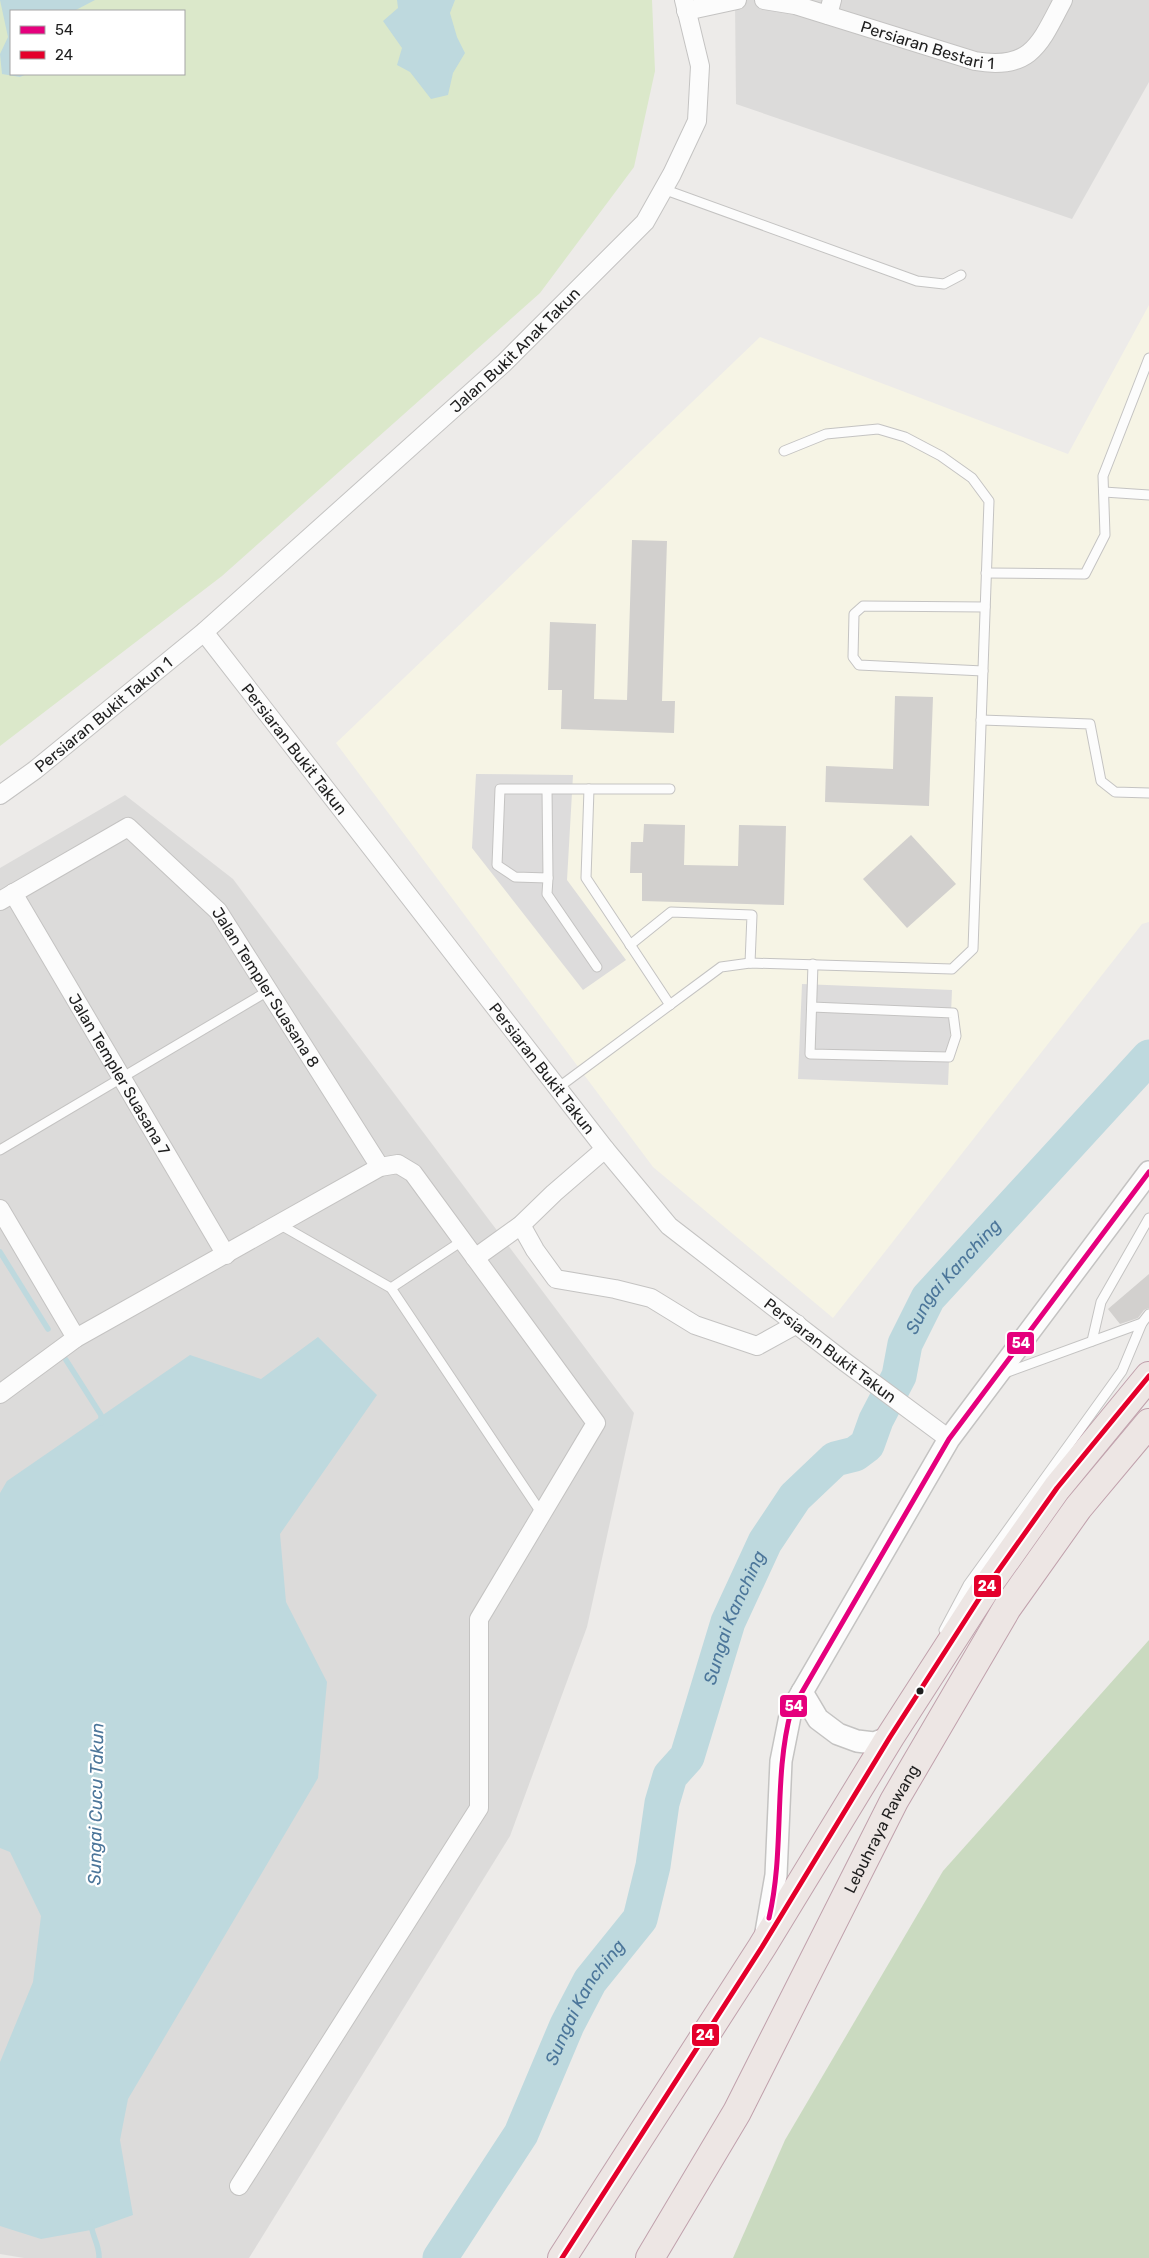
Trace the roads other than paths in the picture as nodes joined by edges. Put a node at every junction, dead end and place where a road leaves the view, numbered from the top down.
1 (737, 0) edge
2 (764, 0) edge
3 (1063, 0) edge
4 (685, 6) edge
5 (830, 7) edge
6 (663, 189) junction
7 (961, 274) dead end
8 (1149, 358) edge
9 (784, 451) dead end
10 (1104, 492) junction
11 (1149, 495) edge
12 (986, 573) junction
13 (985, 607) junction
14 (204, 632) junction
15 (983, 672) junction
16 (981, 720) junction
17 (547, 788) junction
18 (589, 789) junction
19 (670, 789) dead end
20 (1149, 793) edge
21 (0, 795) edge
22 (548, 878) junction
23 (7, 897) edge
24 (630, 945) junction
25 (750, 963) junction
26 (813, 964) junction
27 (597, 967) dead end
28 (268, 991) junction
29 (670, 1005) junction
30 (812, 1007) junction
31 (122, 1078) junction
32 (559, 1087) junction
33 (0, 1150) edge
34 (605, 1150) junction
35 (380, 1166) junction
36 (1149, 1172) edge
37 (0, 1209) edge
38 (1149, 1218) edge
39 (280, 1224) junction
40 (521, 1225) junction
41 (462, 1241) junction
42 (226, 1255) junction
43 (475, 1258) junction
44 (391, 1288) junction
45 (1149, 1314) edge
46 (1142, 1323) junction
47 (797, 1324) junction
48 (76, 1338) junction
49 (1092, 1341) junction
50 (997, 1376) junction
51 (1149, 1376) edge
52 (3, 1387) edge
53 (1149, 1423) edge
54 (949, 1439) junction
55 (542, 1514) junction
56 (941, 1634) dead end
57 (928, 1659) dead end
58 (802, 1692) junction
59 (910, 1705) junction
60 (890, 1737) junction
61 (762, 1947) junction
62 (239, 2186) dead end
63 (562, 2258) edge
64 (650, 2258) edge

1 - 4 street
2 - 5 street, Persiaran Bestari 1
3 - 5 street, Persiaran Bestari 1
4 - 6 street, Jalan Bukit Anak Takun
6 - 7 lane
6 - 14 street, Jalan Bukit Anak Takun
8 - 10 lane
9 - 12 lane
10 - 11 lane
10 - 12 lane
12 - 13 lane
13 - 15 lane
13 - 15 lane
14 - 21 street, Persiaran Bukit Takun 1
14 - 32 street, Persiaran Bukit Takun
15 - 16 lane
16 - 20 lane
16 - 26 lane
17 - 18 lane
17 - 22 lane
17 - 22 lane
18 - 19 lane
18 - 24 lane
22 - 27 lane
23 - 28 street, Jalan Templer Suasana 8
23 - 31 street, Jalan Templer Suasana 7
24 - 25 lane
24 - 29 lane
25 - 26 lane
25 - 29 lane
26 - 30 lane
28 - 31 lane
28 - 35 street, Jalan Templer Suasana 8
29 - 32 lane
30 - 30 lane
31 - 33 lane
31 - 42 street, Jalan Templer Suasana 7
32 - 34 street, Persiaran Bukit Takun
34 - 40 street
34 - 47 street, Persiaran Bukit Takun
35 - 39 street
35 - 41 street
36 - 50 street
37 - 48 street
38 - 49 lane
39 - 42 street
39 - 44 lane
40 - 43 street
40 - 47 street
41 - 43 street
41 - 44 lane
42 - 48 street
43 - 55 street
44 - 55 lane
45 - 46 lane
46 - 49 lane
46 - 56 lane
47 - 54 street, Persiaran Bukit Takun
48 - 52 street
49 - 50 lane
50 - 54 street
51 - 59 highway
53 - 64 highway, Lebuhraya Rawang
54 - 58 street
55 - 62 street
57 - 59 lane
58 - 60 street
58 - 61 street
59 - 60 highway
60 - 61 highway
61 - 63 highway

